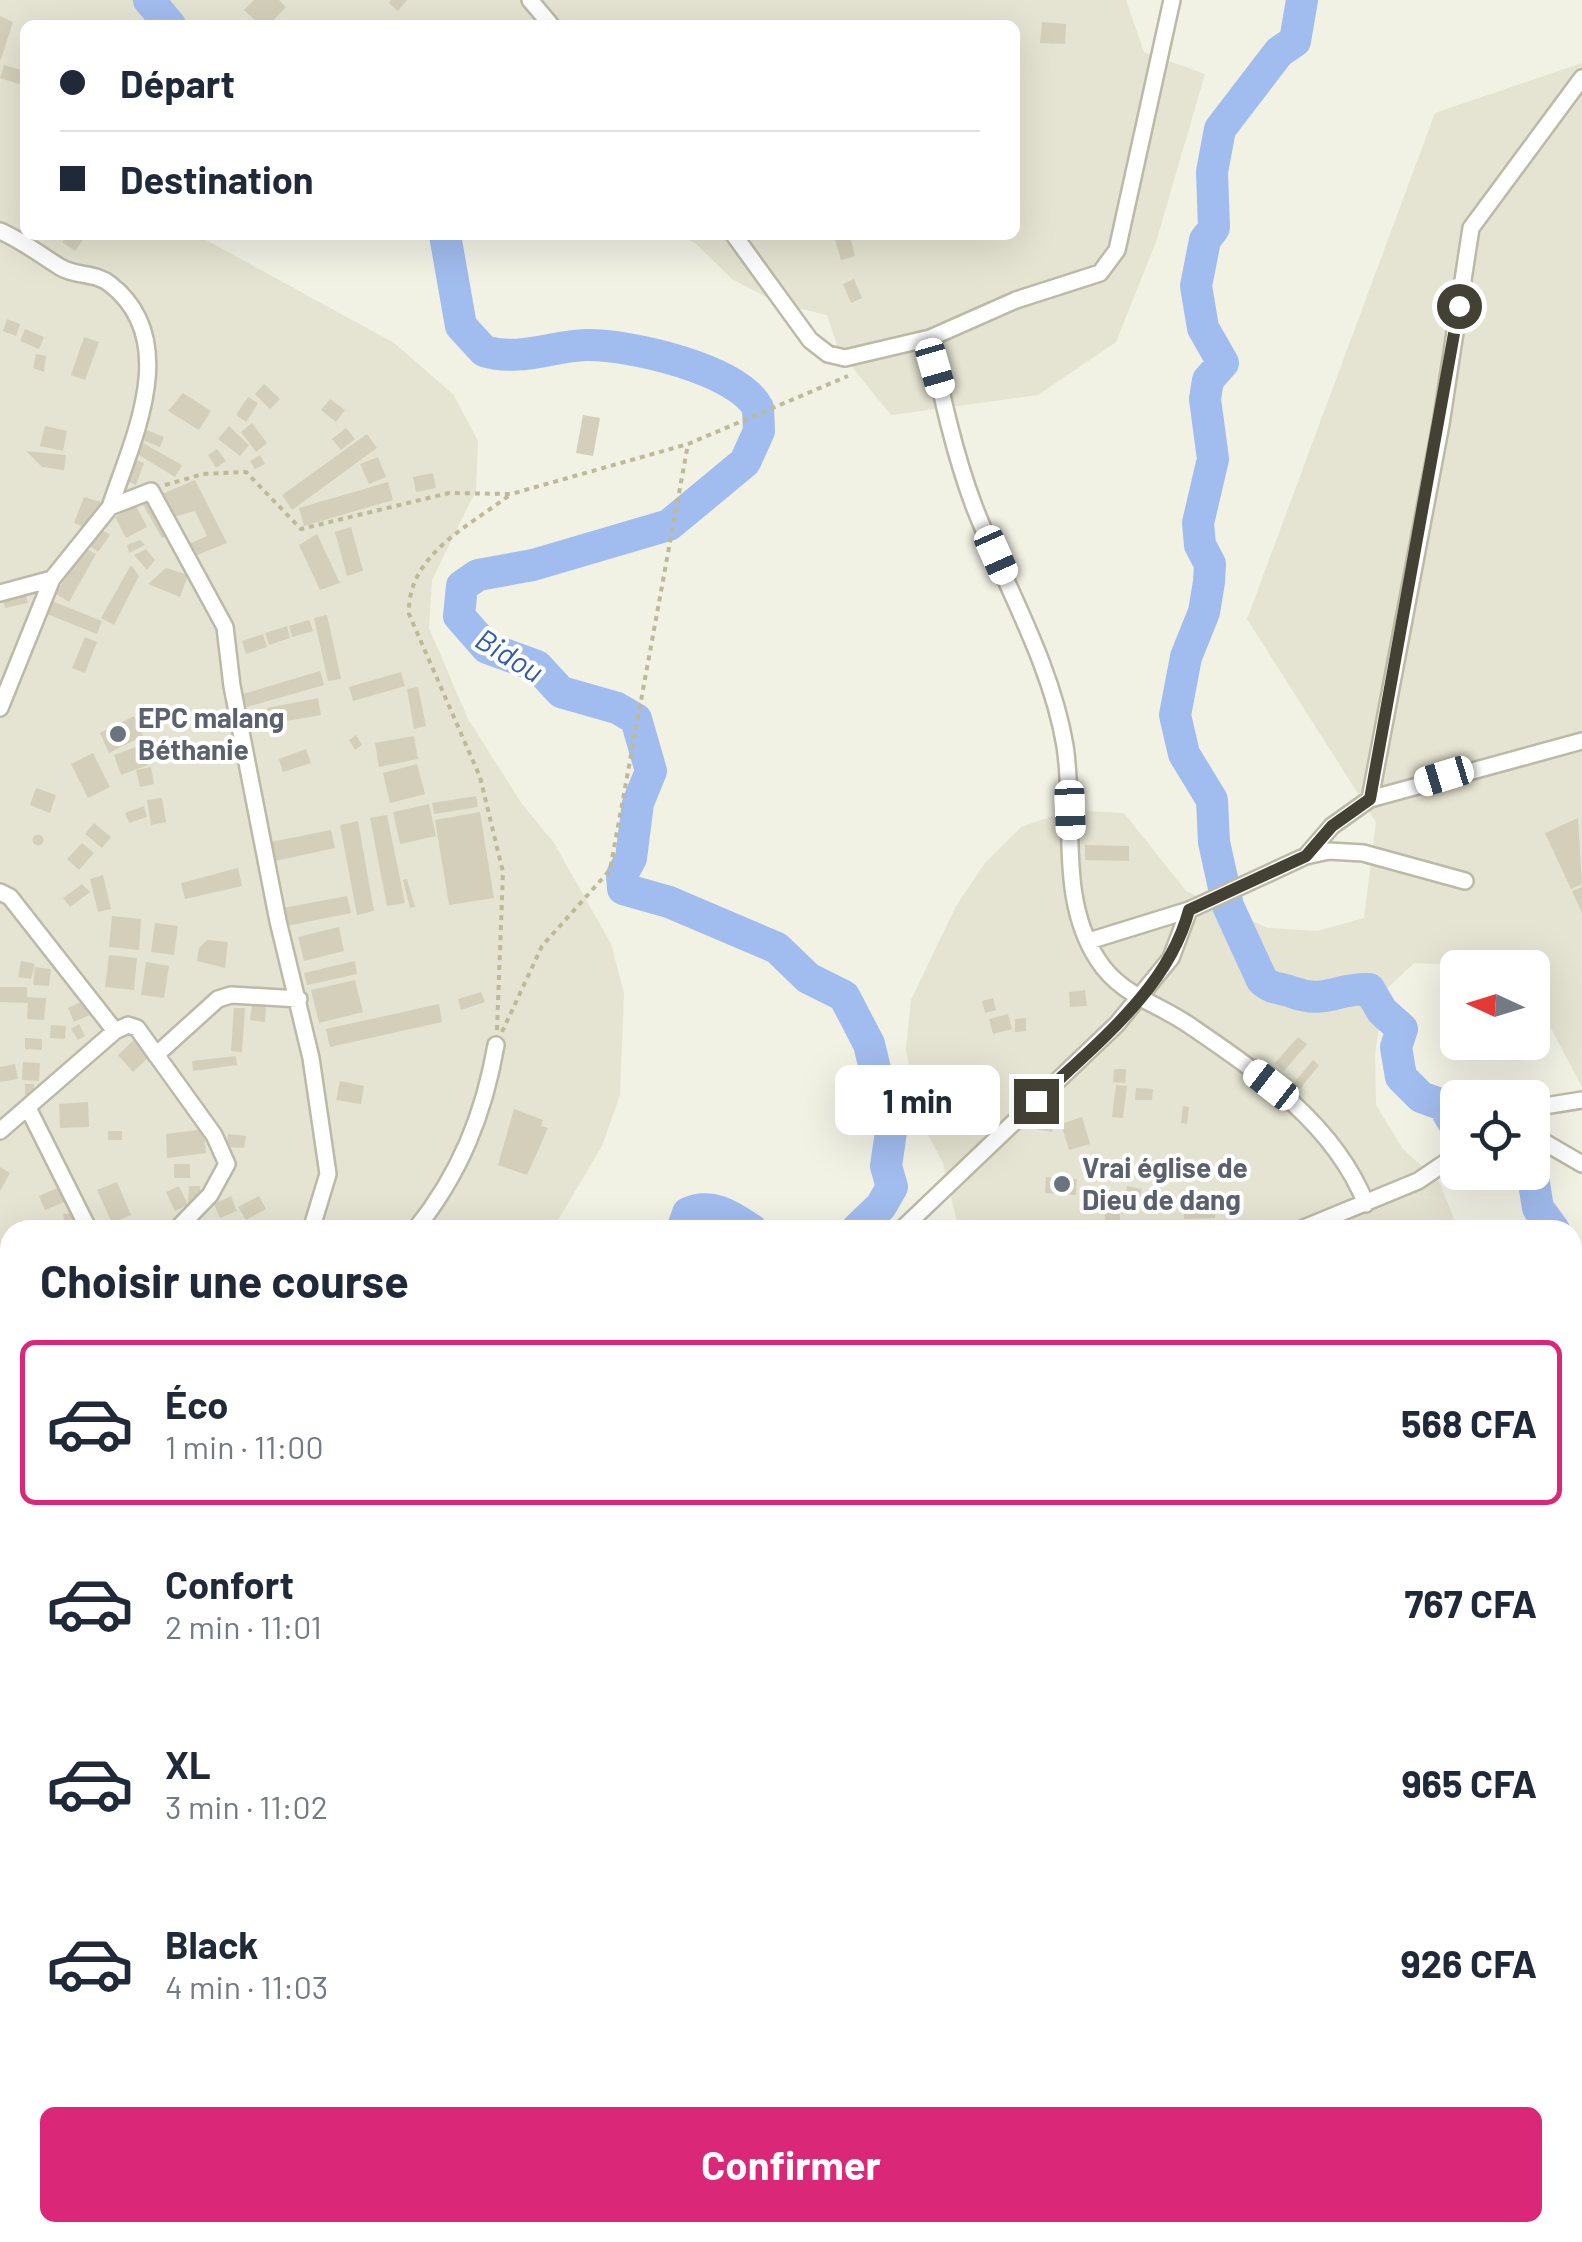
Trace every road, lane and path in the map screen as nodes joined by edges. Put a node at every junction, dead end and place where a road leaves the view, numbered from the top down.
1 (530, 0) edge
2 (1172, 0) edge
3 (547, 20) edge
4 (1582, 78) edge
5 (0, 232) edge
6 (738, 240) edge
7 (930, 338) junction
8 (861, 370) dead end
9 (688, 444) junction
10 (151, 490) junction
11 (511, 494) junction
12 (110, 507) junction
13 (52, 579) junction
14 (0, 593) edge
15 (0, 708) edge
16 (1582, 741) edge
17 (1370, 799) junction
18 (1306, 856) junction
19 (1465, 881) dead end
20 (0, 892) edge
21 (1189, 910) junction
22 (1090, 941) junction
23 (299, 999) junction
24 (1138, 999) junction
25 (115, 1031) junction
26 (496, 1044) junction
27 (156, 1054) junction
28 (1582, 1100) edge
29 (1550, 1105) edge
30 (28, 1108) junction
31 (0, 1132) edge
32 (1550, 1145) edge
33 (1582, 1164) edge
34 (1440, 1166) edge
35 (1366, 1204) junction
36 (84, 1220) edge
37 (186, 1220) edge
38 (315, 1220) edge
39 (422, 1220) edge
40 (911, 1220) edge
41 (1325, 1220) edge

1 - 3 street
2 - 7 street
4 - 17 street
5 - 12 street
6 - 7 street
7 - 22 street
8 - 9 path
9 - 11 path
9 - 26 path
10 - 11 path
10 - 12 street
10 - 23 street
11 - 26 path
12 - 13 street
13 - 14 street
13 - 15 street
16 - 17 street
17 - 18 street
18 - 19 street
18 - 21 street
20 - 25 street
21 - 22 street
21 - 24 street
22 - 24 street
23 - 27 street
23 - 38 street
24 - 35 street
24 - 40 street
25 - 27 street
25 - 30 street
26 - 39 street
27 - 37 street
28 - 29 street
30 - 31 street
30 - 36 street
32 - 33 street
34 - 35 street
35 - 41 street

